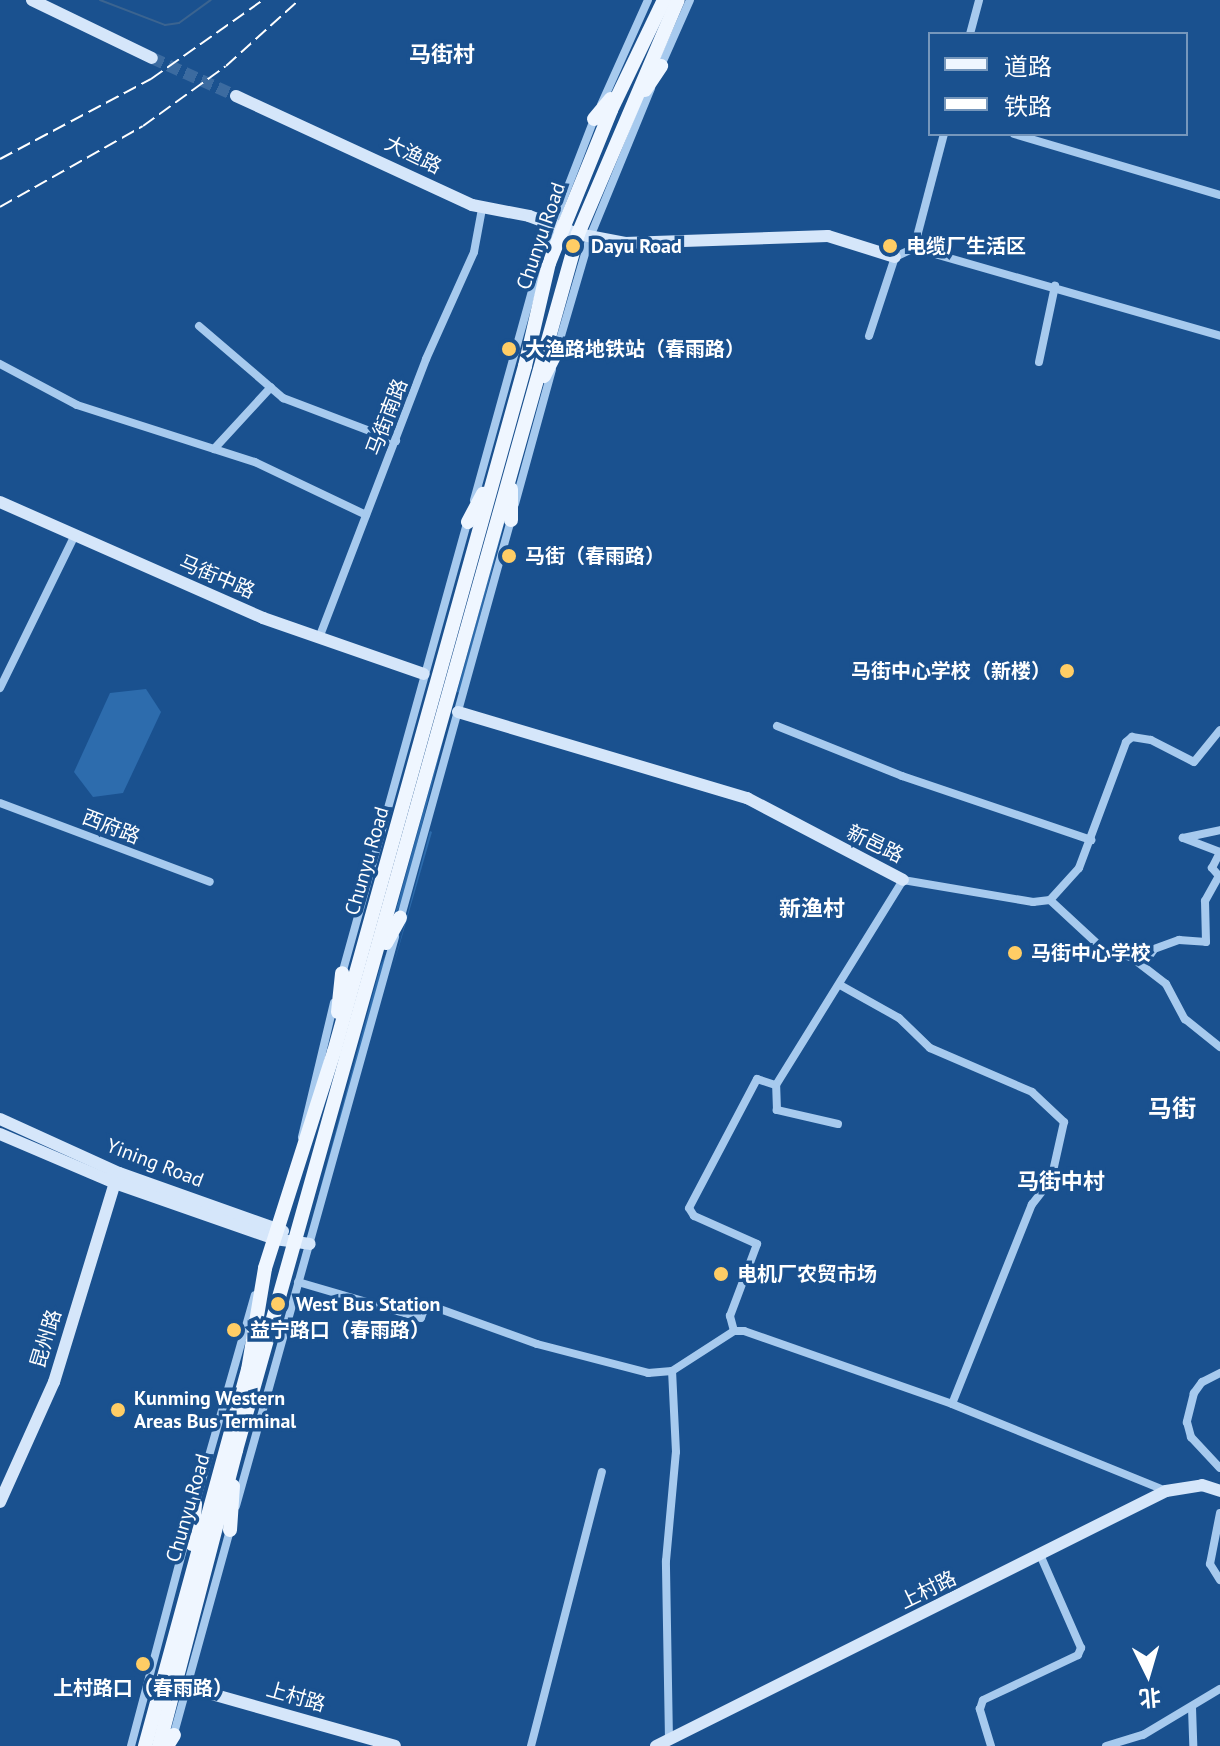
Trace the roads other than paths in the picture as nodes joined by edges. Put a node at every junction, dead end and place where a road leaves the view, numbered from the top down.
1 (32, 0) edge
2 (648, 0) edge
3 (664, 0) edge
4 (678, 0) edge
5 (690, 0) edge
6 (979, 0) edge
7 (971, 32) edge
8 (152, 58) tunnel mouth
9 (661, 66) junction
10 (624, 83) junction
11 (236, 96) tunnel mouth
12 (594, 119) junction
13 (622, 123) junction
14 (943, 136) edge
15 (1021, 136) edge
16 (1220, 195) edge
17 (482, 209) junction
18 (556, 227) junction
19 (584, 236) junction
20 (914, 248) junction
21 (542, 254) junction
22 (895, 257) junction
23 (1055, 286) junction
24 (534, 318) junction
25 (199, 326) dead end
26 (869, 336) dead end
27 (1220, 336) edge
28 (557, 351) junction
29 (1039, 362) dead end
30 (0, 364) edge
31 (271, 387) junction
32 (529, 405) junction
33 (396, 441) junction
34 (214, 449) junction
35 (496, 469) junction
36 (512, 469) junction
37 (0, 502) edge
38 (366, 515) junction
39 (511, 520) junction
40 (468, 522) junction
41 (74, 537) junction
42 (319, 638) junction
43 (424, 674) junction
44 (0, 688) edge
45 (458, 712) junction
46 (777, 726) dead end
47 (1220, 730) edge
48 (0, 803) edge
49 (1220, 830) edge
50 (1091, 840) junction
51 (903, 880) junction
52 (210, 882) dead end
53 (1050, 900) junction
54 (400, 918) junction
55 (375, 961) junction
56 (1143, 965) junction
57 (342, 973) junction
58 (840, 985) junction
59 (1220, 1047) edge
60 (334, 1052) junction
61 (776, 1085) junction
62 (0, 1119) edge
63 (838, 1124) dead end
64 (0, 1134) edge
65 (300, 1158) junction
66 (115, 1183) junction
67 (276, 1234) junction
68 (303, 1242) junction
69 (265, 1268) junction
70 (298, 1282) junction
71 (734, 1331) junction
72 (672, 1371) junction
73 (1220, 1373) edge
74 (952, 1404) junction
75 (236, 1450) junction
76 (1220, 1468) edge
77 (602, 1472) dead end
78 (1166, 1491) junction
79 (1220, 1491) edge
80 (0, 1502) edge
81 (195, 1504) junction
82 (1220, 1513) edge
83 (230, 1530) junction
84 (1041, 1557) junction
85 (189, 1577) junction
86 (1220, 1580) edge
87 (187, 1687) junction
88 (1220, 1689) edge
89 (1192, 1708) junction
90 (171, 1742) edge
91 (661, 1744) edge
92 (131, 1746) edge
93 (145, 1746) edge
94 (159, 1746) edge
95 (395, 1746) edge
96 (531, 1746) edge
97 (991, 1746) edge
98 (1106, 1746) edge
99 (1193, 1746) edge

1 - 8 street
2 - 12 street
3 - 10 main road, Chunyu Road
4 - 13 main road, Chunyu Road
5 - 9 street
6 - 7 street
9 - 13 main road
9 - 19 street
10 - 12 main road
10 - 18 main road, Chunyu Road
11 - 17 street, 大渔路
12 - 18 street
13 - 19 main road, Chunyu Road
14 - 20 street
15 - 16 street
17 - 18 street, 大渔路
17 - 33 street, 马街南路
18 - 19 street, 大渔路
18 - 21 street
18 - 24 main road, Chunyu Road
19 - 22 street, 大渔路
19 - 28 street
19 - 32 main road, Chunyu Road
20 - 22 street
20 - 23 street
21 - 24 main road
21 - 40 street
22 - 26 street
23 - 27 street
23 - 29 street
24 - 35 main road, Chunyu Road
25 - 31 street
28 - 32 main road
28 - 39 street
30 - 34 street
31 - 33 street
31 - 34 street
32 - 36 main road, Chunyu Road
33 - 38 street, 马街南路
34 - 38 street
35 - 40 main road
35 - 60 main road, Chunyu Road
36 - 39 main road
36 - 55 main road, Chunyu Road
37 - 41 street, 马街中路
38 - 42 street, 马街南路
39 - 45 street
40 - 43 street
41 - 42 street, 马街中路
41 - 44 street
42 - 43 street, 马街中路
43 - 57 street
45 - 51 street, 新邑路
45 - 54 street
46 - 50 street
47 - 50 street
48 - 52 street, 西府路
49 - 56 street
50 - 53 street
51 - 53 street, 新邑路
51 - 58 street
53 - 56 street
54 - 55 main road
54 - 68 street
55 - 68 main road, Chunyu Road
56 - 59 street
57 - 60 main road
57 - 65 street
58 - 61 street
58 - 74 street
60 - 65 main road, Chunyu Road
61 - 63 street
61 - 71 street
62 - 67 street, Yining Road
64 - 66 street, Yining Road
65 - 67 main road, Chunyu Road
66 - 67 street, Yining Road
66 - 80 street, 昆州路
67 - 68 street, Yining Road
67 - 69 main road, Chunyu Road
68 - 70 street
68 - 75 main road, Chunyu Road
69 - 81 street
69 - 85 main road, Chunyu Road
70 - 72 street
70 - 83 street
71 - 72 street
71 - 74 street
72 - 91 street
73 - 76 street
74 - 78 street
75 - 83 main road
75 - 94 main road, Chunyu Road
77 - 96 street
78 - 79 street, 上村路
78 - 84 street, 上村路
81 - 85 main road
81 - 92 street
82 - 86 street
83 - 87 street
84 - 91 street, 上村路
84 - 97 street
85 - 93 main road, Chunyu Road
87 - 90 street
87 - 95 street, 上村路
88 - 89 street
89 - 98 street
89 - 99 street

